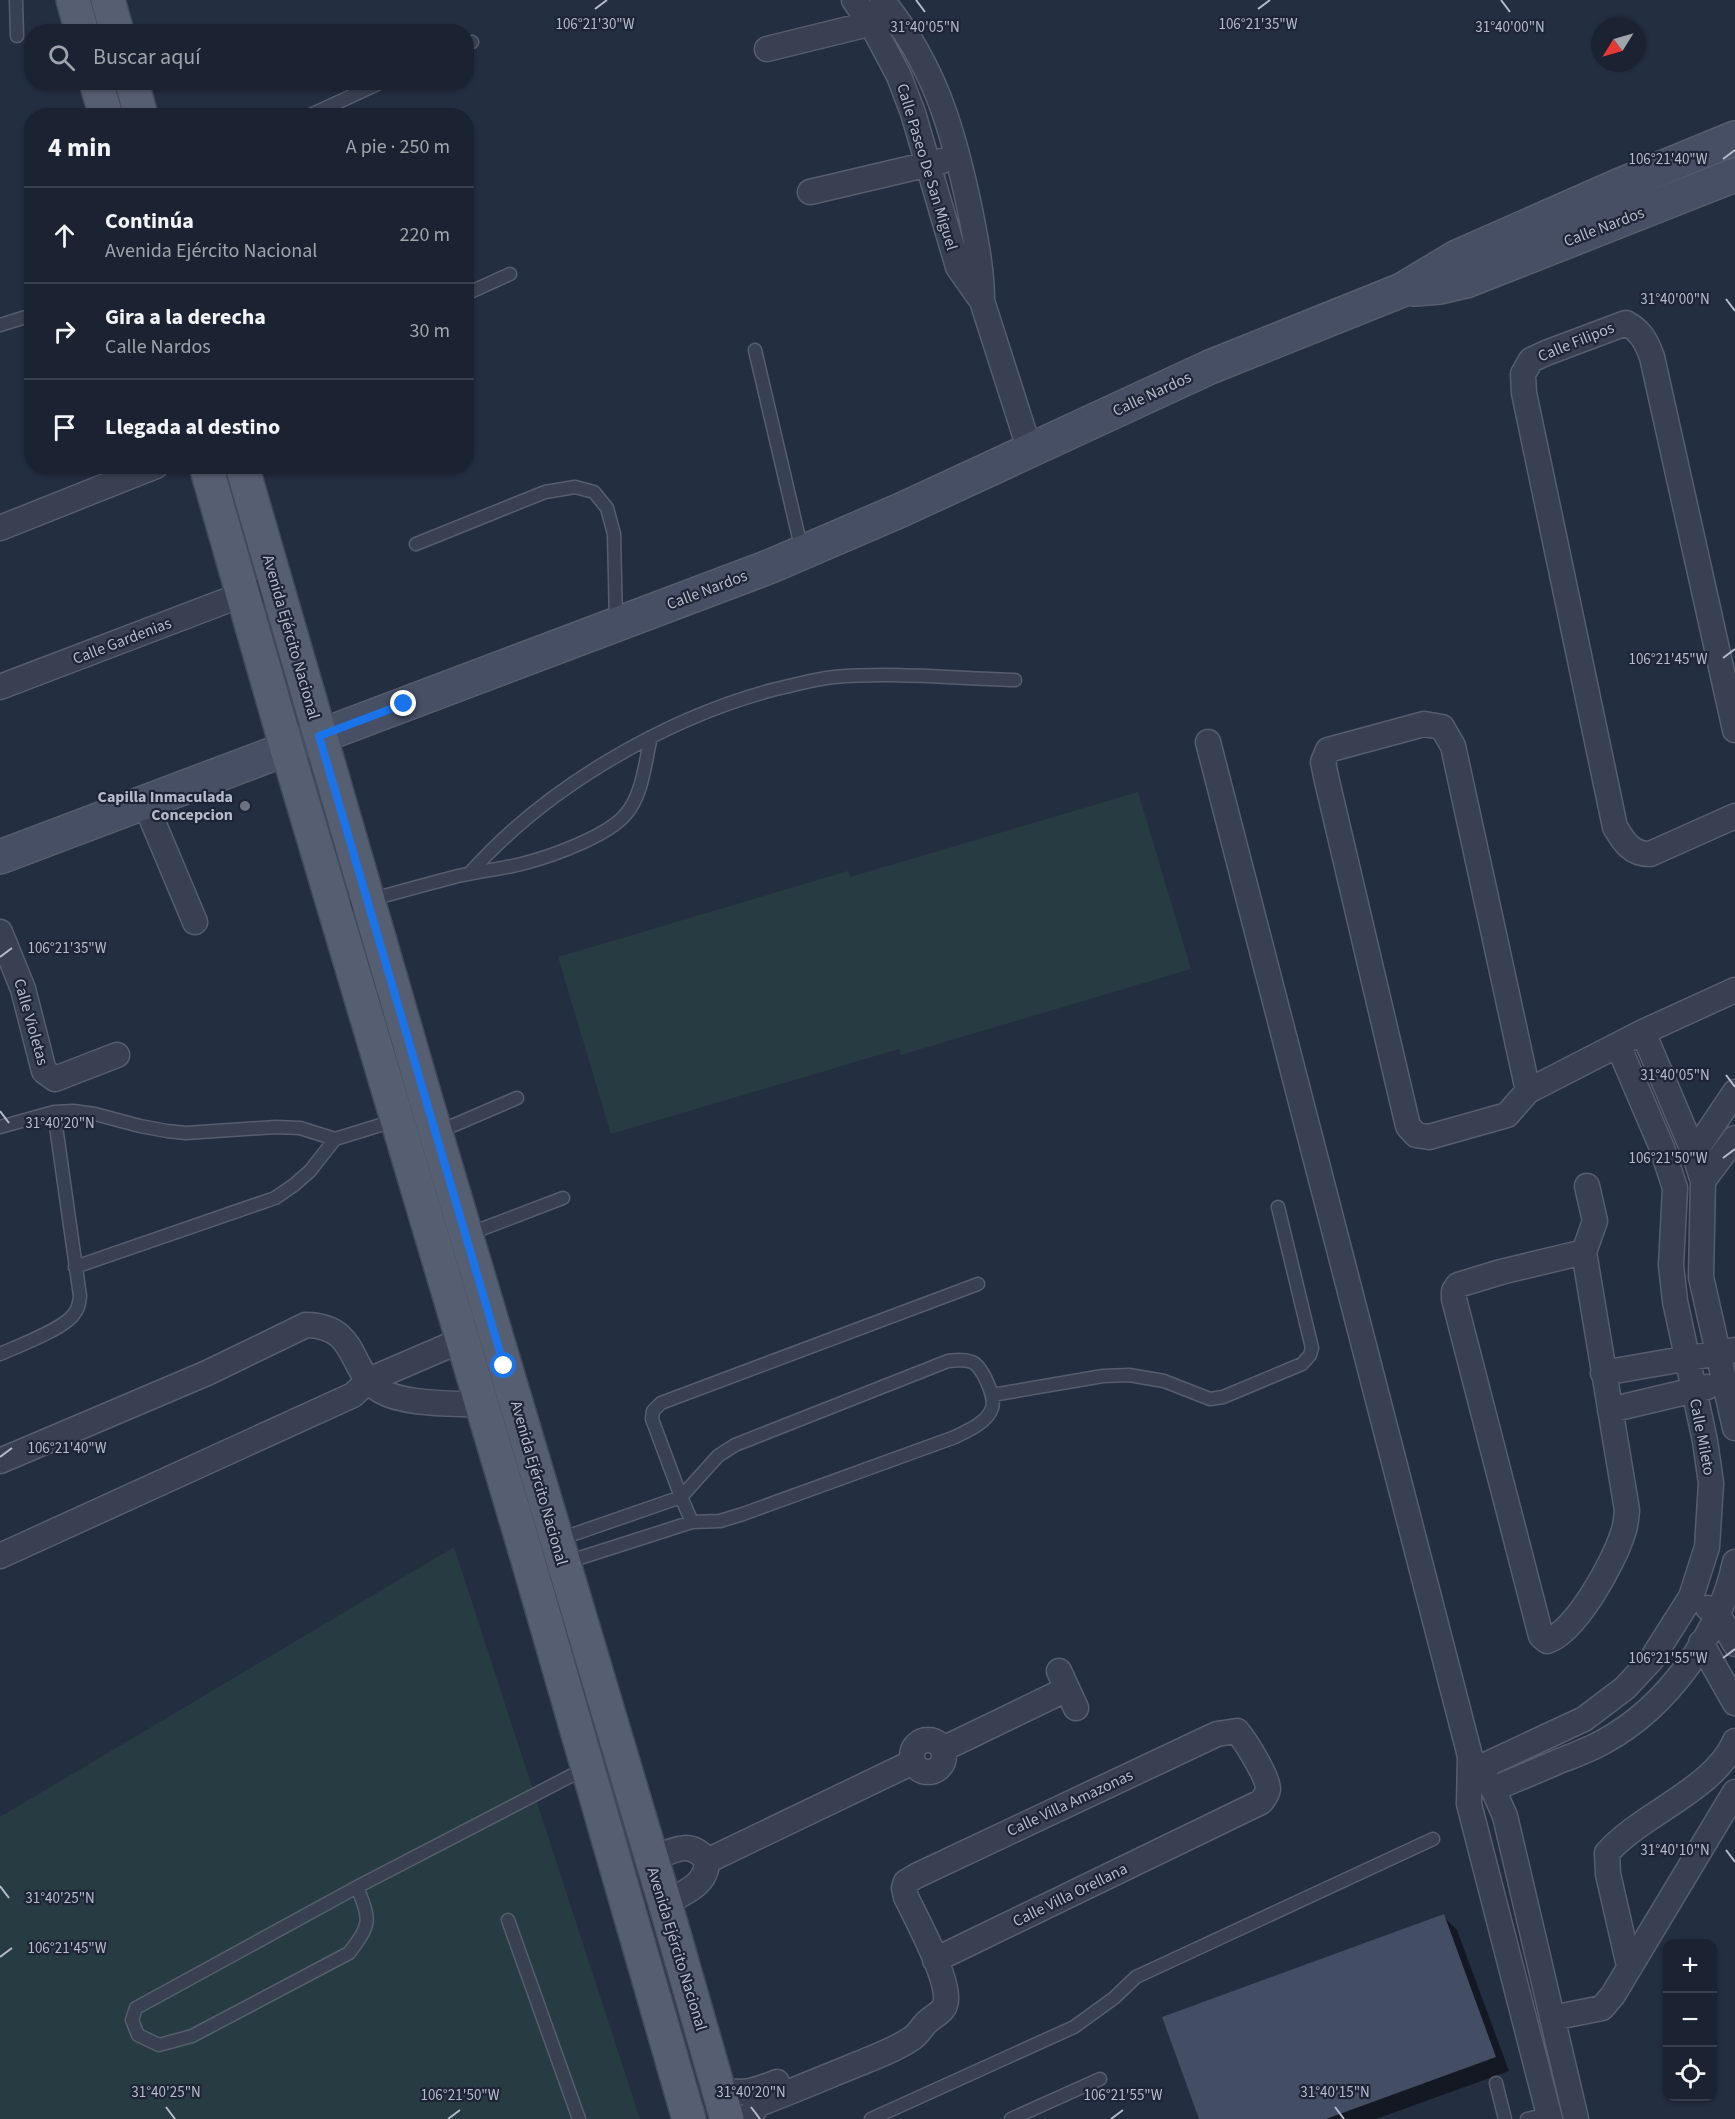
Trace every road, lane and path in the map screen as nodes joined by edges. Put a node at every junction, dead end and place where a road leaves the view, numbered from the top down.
1 (16, 0) edge
2 (73, 0) edge
3 (108, 0) edge
4 (854, 0) edge
5 (889, 8) edge
6 (80, 24) edge
7 (115, 24) edge
8 (872, 25) junction
9 (17, 36) dead end
10 (768, 49) dead end
11 (98, 90) edge
12 (134, 90) edge
13 (365, 90) edge
14 (104, 108) edge
15 (139, 108) edge
16 (325, 108) edge
17 (1735, 138) edge
18 (959, 157) junction
19 (927, 164) junction
20 (1735, 175) edge
21 (810, 192) dead end
22 (510, 274) dead end
23 (474, 290) edge
24 (1401, 290) junction
25 (982, 301) junction
26 (24, 318) edge
27 (0, 326) edge
28 (755, 350) dead end
29 (1030, 451) junction
30 (136, 474) edge
31 (208, 474) edge
32 (244, 474) edge
33 (0, 528) edge
34 (417, 544) dead end
35 (802, 552) junction
36 (277, 589) junction
37 (244, 594) junction
38 (616, 624) junction
39 (1015, 680) dead end
40 (0, 687) edge
41 (1735, 730) edge
42 (319, 736) junction
43 (651, 737) junction
44 (1208, 742) dead end
45 (287, 749) junction
46 (146, 803) junction
47 (1735, 816) edge
48 (0, 857) edge
49 (469, 874) junction
50 (368, 900) junction
51 (334, 910) junction
52 (195, 922) dead end
53 (0, 932) edge
54 (1735, 990) edge
55 (1643, 1032) junction
56 (1618, 1045) junction
57 (117, 1055) dead end
58 (1528, 1091) junction
59 (1735, 1092) edge
60 (517, 1098) dead end
61 (54, 1112) junction
62 (0, 1127) edge
63 (418, 1130) junction
64 (1735, 1138) edge
65 (335, 1139) junction
66 (1694, 1153) junction
67 (1703, 1181) junction
68 (1587, 1186) dead end
69 (563, 1198) dead end
70 (1278, 1206) dead end
71 (450, 1241) junction
72 (1584, 1252) junction
73 (75, 1267) junction
74 (978, 1284) dead end
75 (462, 1340) junction
76 (1726, 1351) edge
77 (0, 1354) edge
78 (1686, 1359) junction
79 (1604, 1373) junction
80 (369, 1380) junction
81 (1730, 1383) edge
82 (1692, 1390) junction
83 (992, 1395) junction
84 (482, 1405) junction
85 (1610, 1410) junction
86 (1735, 1428) edge
87 (0, 1461) edge
88 (681, 1497) junction
89 (692, 1522) junction
90 (0, 1556) edge
91 (544, 1557) junction
92 (1735, 1562) edge
93 (1690, 1597) junction
94 (1717, 1613) junction
95 (1701, 1643) junction
96 (1735, 1644) edge
97 (1067, 1690) dead end
98 (1735, 1703) edge
99 (1237, 1731) joint
100 (1735, 1742) edge
101 (1474, 1762) junction
102 (587, 1768) junction
103 (1493, 1789) junction
104 (1735, 1792) edge
105 (1433, 1839) dead end
106 (651, 1860) junction
107 (707, 1861) junction
108 (357, 1887) junction
109 (665, 1903) junction
110 (508, 1920) dead end
111 (935, 1960) junction
112 (1629, 1966) junction
113 (1552, 2018) junction
114 (1100, 2079) dead end
115 (1496, 2084) dead end
116 (718, 2088) junction
117 (753, 2105) edge
118 (1542, 2118) edge
119 (579, 2119) edge
120 (690, 2119) edge
121 (727, 2119) edge
122 (871, 2119) edge
123 (1011, 2119) edge
124 (1505, 2119) edge
125 (1576, 2119) edge

1 - 9 lane
2 - 6 main road
3 - 7 main road
4 - 8 street, Calle Paseo De San Miguel
5 - 8 street
5 - 18 street, Calle Paseo De San Miguel
8 - 10 street
8 - 19 street, Calle Paseo De San Miguel
11 - 14 main road
12 - 15 main road
13 - 16 lane
17 - 24 street, Calle Nardos
18 - 19 street
18 - 25 street, Calle Paseo De San Miguel
19 - 21 street
19 - 25 street, Calle Paseo De San Miguel
20 - 24 street, Calle Nardos
22 - 23 lane
24 - 29 street, Calle Nardos
25 - 29 street, Calle Paseo De San Miguel
26 - 27 lane
28 - 35 lane
29 - 35 street, Calle Nardos
30 - 33 street
31 - 37 main road, Avenida Ejército Nacional
32 - 36 main road, Avenida Ejército Nacional
34 - 38 lane
35 - 38 street, Calle Nardos
36 - 37 street, Calle Gardenias
36 - 42 main road, Avenida Ejército Nacional
37 - 40 street, Calle Gardenias
37 - 45 main road, Avenida Ejército Nacional
38 - 42 street, Calle Nardos
39 - 43 lane
41 - 47 street, Calle Filipos
42 - 45 street, Calle Nardos
42 - 50 main road, Avenida Ejército Nacional
43 - 49 lane
43 - 49 lane
44 - 101 street
45 - 46 street, Calle Nardos
45 - 51 main road, Avenida Ejército Nacional
46 - 48 street, Calle Nardos
46 - 52 street
49 - 50 lane
50 - 51 lane
50 - 63 main road, Avenida Ejército Nacional
51 - 63 main road, Avenida Ejército Nacional
53 - 57 street, Calle Violetas
54 - 55 street
55 - 56 street
55 - 66 street, Calle Mileto
56 - 58 street
56 - 78 street, Calle Mileto
58 - 58 street
59 - 66 street
60 - 63 lane
61 - 62 lane
61 - 65 lane
61 - 73 lane
63 - 65 lane
63 - 71 main road, Avenida Ejército Nacional
64 - 67 street
65 - 73 lane
66 - 67 street, Calle Mileto
67 - 76 street, Calle Mileto
68 - 72 street
69 - 71 lane
70 - 83 lane
71 - 75 main road, Avenida Ejército Nacional
71 - 91 main road, Avenida Ejército Nacional
72 - 79 street
72 - 85 street
73 - 77 lane
74 - 88 lane
75 - 80 street
75 - 84 main road, Avenida Ejército Nacional
76 - 78 street
76 - 81 street, Calle Mileto
78 - 79 street
78 - 82 street, Calle Mileto
79 - 85 street
80 - 84 street
80 - 87 street
80 - 90 street
81 - 82 street
81 - 86 street, Calle Mileto
82 - 85 street
82 - 93 street, Calle Mileto
83 - 88 lane
83 - 89 lane
84 - 91 main road, Avenida Ejército Nacional
88 - 89 lane
88 - 91 lane
89 - 91 lane
91 - 102 main road, Avenida Ejército Nacional
91 - 106 main road, Avenida Ejército Nacional
92 - 94 street
93 - 94 street
93 - 101 street, Calle Mileto
94 - 95 street
94 - 96 street
95 - 98 street
95 - 103 street
97 - 107 street
99 - 111 street, Calle Villa Orellana
99 - 111 street, Calle Villa Amazonas
100 - 112 street
101 - 103 street
101 - 118 street
102 - 108 lane
102 - 120 main road, Avenida Ejército Nacional
103 - 113 street
104 - 112 street
105 - 122 lane
106 - 107 street
106 - 109 main road, Avenida Ejército Nacional
107 - 109 street
108 - 108 lane
109 - 116 main road, Avenida Ejército Nacional
110 - 119 lane
111 - 117 street
112 - 113 street
113 - 125 street
114 - 123 lane
115 - 124 lane
116 - 117 street
116 - 121 main road, Avenida Ejército Nacional

